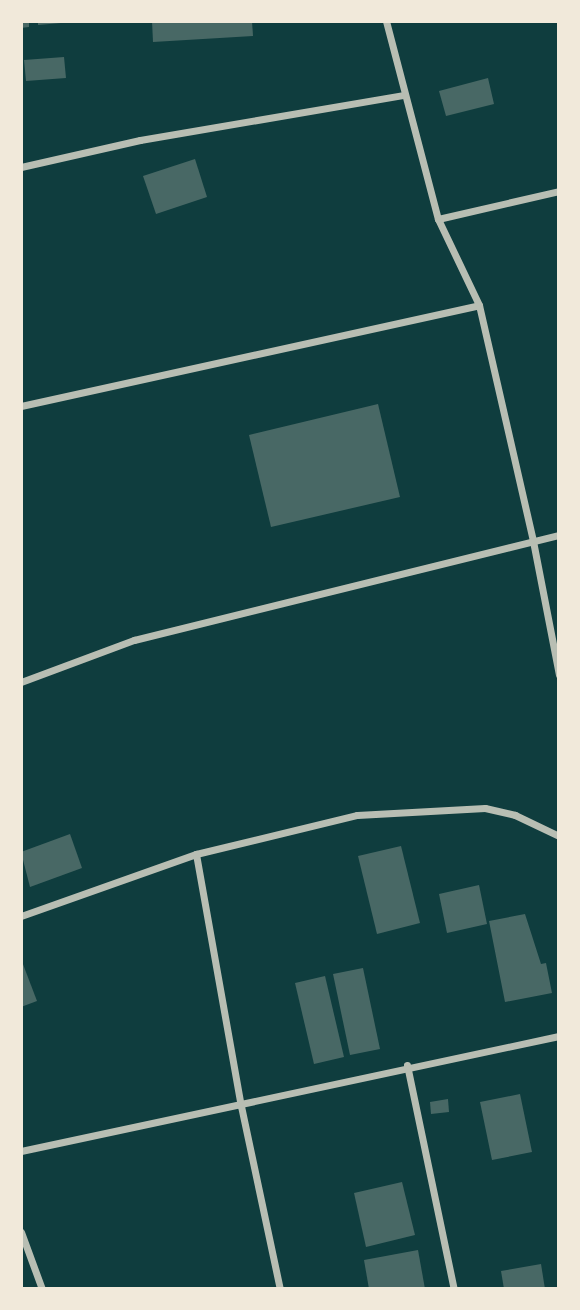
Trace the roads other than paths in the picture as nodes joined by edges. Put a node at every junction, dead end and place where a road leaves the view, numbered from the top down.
1 (386, 21) edge
2 (404, 95) junction
3 (21, 167) edge
4 (559, 191) edge
5 (438, 219) junction
6 (478, 305) junction
7 (21, 406) edge
8 (559, 534) edge
9 (533, 541) junction
10 (559, 675) edge
11 (21, 682) edge
12 (559, 836) edge
13 (196, 854) junction
14 (21, 916) edge
15 (559, 1035) edge
16 (407, 1065) junction
17 (241, 1106) junction
18 (21, 1152) edge
19 (21, 1232) edge
20 (42, 1289) edge
21 (280, 1289) edge
22 (454, 1289) edge

1 - 2 street
2 - 3 street
2 - 5 street
4 - 5 street
5 - 6 street
6 - 7 street
6 - 9 street
8 - 9 street
9 - 10 street
9 - 11 street
12 - 13 street
13 - 14 street
13 - 17 street
15 - 16 street
16 - 17 street
16 - 22 street
17 - 18 street
17 - 21 street
19 - 20 street

